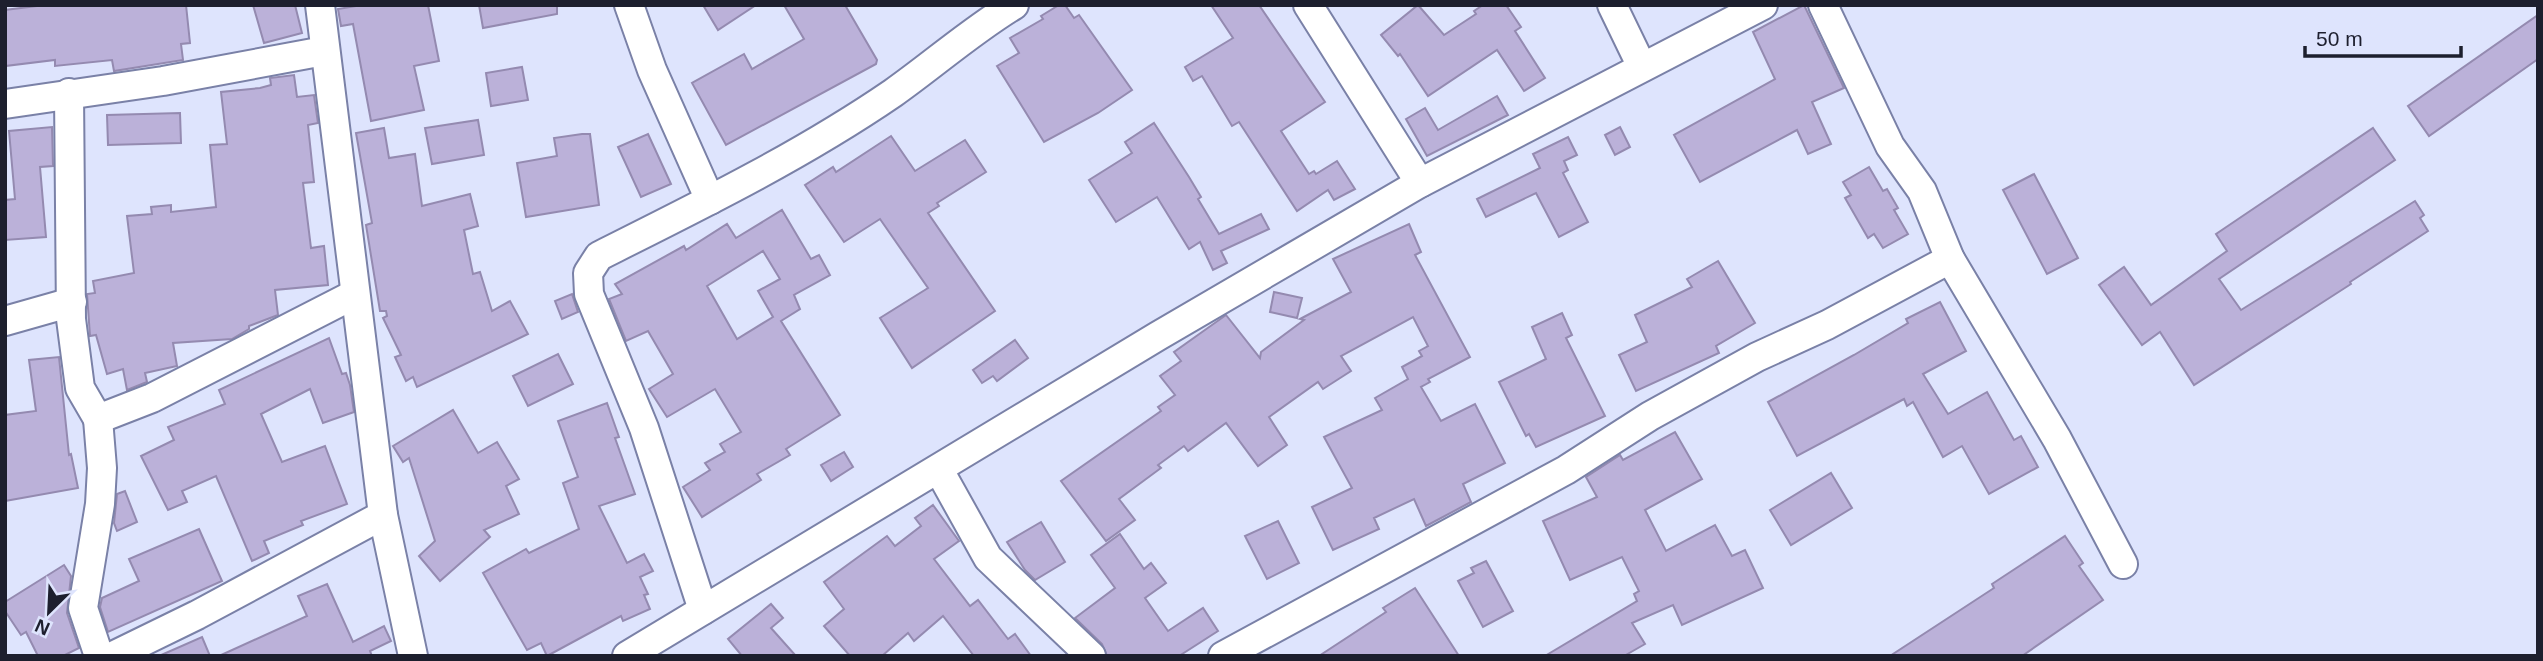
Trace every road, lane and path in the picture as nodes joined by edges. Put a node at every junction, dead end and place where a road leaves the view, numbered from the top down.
1 (320, 5) edge
2 (629, 5) edge
3 (1014, 5) edge
4 (1308, 5) edge
5 (1612, 5) edge
6 (1763, 5) edge
7 (1823, 5) edge
8 (980, 14) edge
9 (324, 51) junction
10 (1642, 67) junction
11 (68, 93) junction
12 (5, 104) edge
13 (1420, 183) junction
14 (710, 200) junction
15 (1950, 259) junction
16 (355, 294) junction
17 (72, 302) junction
18 (5, 321) edge
19 (98, 419) junction
20 (939, 470) junction
21 (383, 515) junction
22 (2123, 564) dead end
23 (704, 610) junction
24 (99, 656) edge
25 (113, 656) edge
26 (413, 656) edge
27 (627, 656) edge
28 (1091, 656) edge
29 (1223, 656) edge

1 - 9 street
2 - 14 street
3 - 8 street
4 - 13 street
5 - 10 street
6 - 10 street
7 - 15 street
8 - 14 street
9 - 11 street
9 - 16 street
10 - 13 street
11 - 12 street
11 - 17 street
13 - 20 street
14 - 23 street
15 - 22 street
15 - 29 street
16 - 19 street
16 - 21 street
17 - 18 street
17 - 19 street
19 - 24 street
20 - 23 street
20 - 28 street
21 - 25 street
21 - 26 street
23 - 27 street

